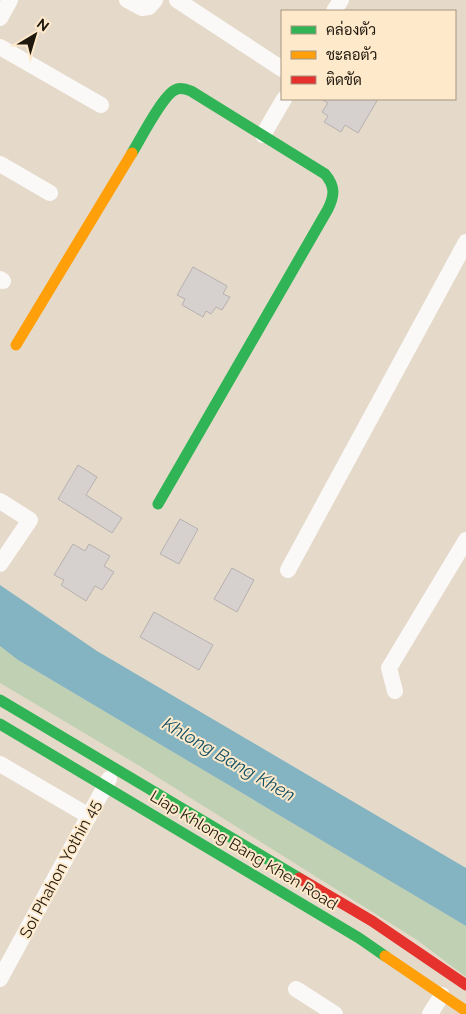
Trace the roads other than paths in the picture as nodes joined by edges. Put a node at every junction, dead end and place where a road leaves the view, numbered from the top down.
1 (10, 0) edge
2 (128, 0) edge
3 (154, 0) edge
4 (177, 0) edge
5 (0, 18) edge
6 (0, 47) edge
7 (281, 68) edge
8 (283, 100) edge
9 (102, 105) dead end
10 (263, 135) junction
11 (0, 164) edge
12 (50, 193) dead end
13 (466, 242) edge
14 (16, 345) dead end
15 (0, 501) edge
16 (158, 504) dead end
17 (466, 540) edge
18 (0, 564) edge
19 (288, 570) dead end
20 (395, 691) dead end
21 (0, 700) edge
22 (0, 724) edge
23 (0, 764) edge
24 (115, 767) junction
25 (105, 786) junction
26 (90, 816) junction
27 (0, 979) edge
28 (466, 985) edge
29 (296, 989) dead end
30 (442, 995) junction
31 (466, 1011) edge
32 (335, 1014) edge
33 (430, 1014) edge

1 - 5 street
2 - 3 street
4 - 7 street
6 - 9 street
8 - 10 street
10 - 14 main road
10 - 16 main road
11 - 12 street
13 - 19 street
15 - 18 street
17 - 20 street
21 - 24 main road, Liap Khlong Bang Khen Road
22 - 25 main road, Liap Khlong Bang Khen Road
23 - 26 street
24 - 25 street, Soi Phahon Yothin 45
24 - 28 main road, Liap Khlong Bang Khen Road
25 - 26 street, Soi Phahon Yothin 45
25 - 30 main road, Liap Khlong Bang Khen Road
26 - 27 street, Soi Phahon Yothin 45
29 - 32 street
30 - 31 main road, Liap Khlong Bang Khen Road
30 - 33 street

